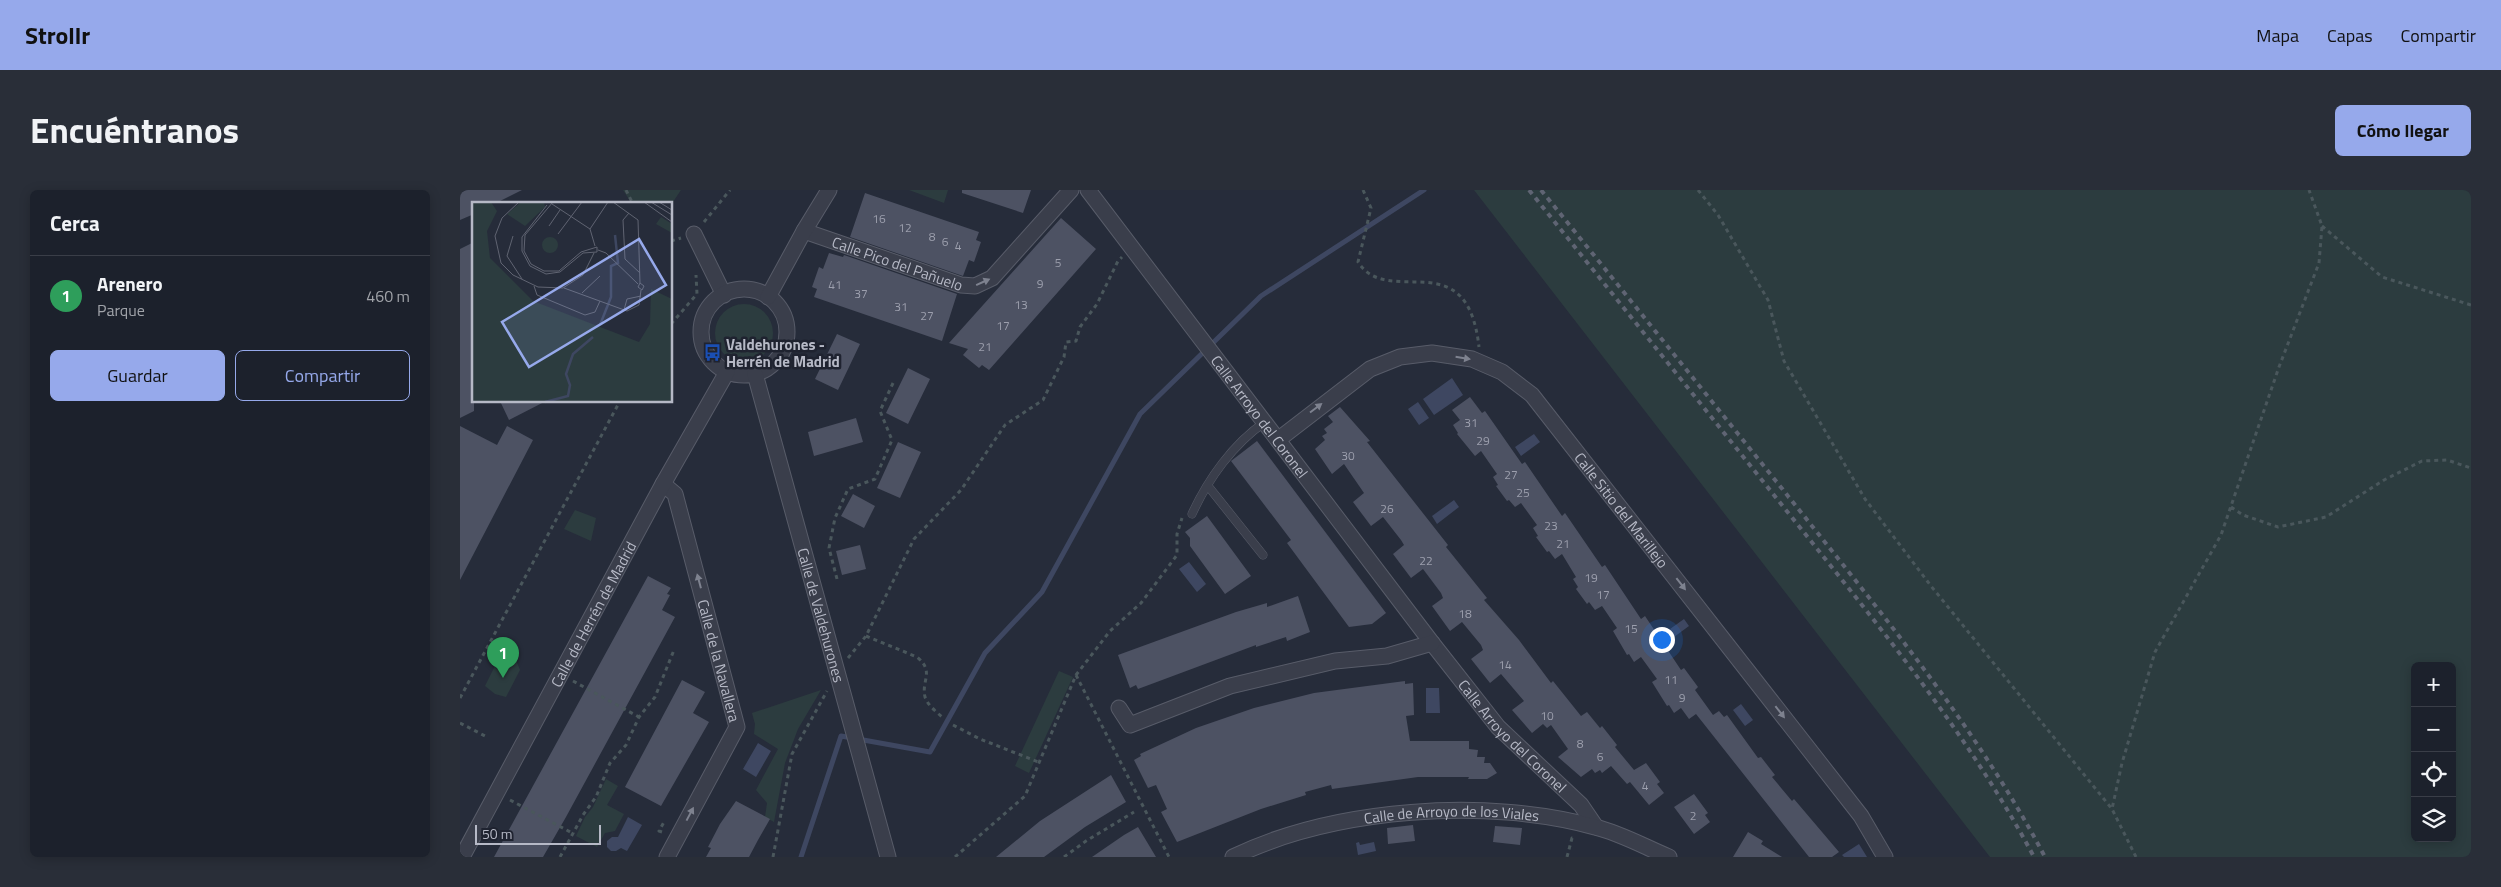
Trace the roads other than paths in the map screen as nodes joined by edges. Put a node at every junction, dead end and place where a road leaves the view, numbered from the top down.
1 (830, 190) edge
2 (1071, 190) edge
3 (1088, 190) edge
4 (804, 231) junction
5 (694, 234) dead end
6 (724, 295) junction
7 (768, 297) junction
8 (727, 372) junction
9 (755, 374) junction
10 (1262, 417) junction
11 (1279, 439) junction
12 (663, 484) junction
13 (1208, 486) junction
14 (1189, 512) road end
15 (1263, 555) dead end
16 (1432, 643) junction
17 (1119, 708) dead end
18 (1596, 827) junction
19 (462, 857) edge
20 (667, 857) edge
21 (888, 857) edge
22 (1233, 857) edge
23 (1669, 857) edge
24 (1885, 857) edge

1 - 4 street
4 -> 2 street, Calle Pico del Pañuelo
3 - 10 street, Calle Arroyo del Coronel
4 - 7 street
5 - 6 street
6 - 7 street
6 - 8 street
7 - 9 street
8 - 9 street
8 - 12 street, Calle de Herrén de Madrid
9 - 21 street, Calle de Valdehurones
10 - 11 street, Calle Arroyo del Coronel
10 - 13 lane
11 - 16 street, Calle Arroyo del Coronel
11 -> 24 street, Calle Sitio del Marillejo
12 - 19 street, Calle de Herrén de Madrid
20 -> 12 street, Calle de la Navallera
13 - 14 lane
13 - 15 lane
16 - 17 street
16 - 18 street, Calle Arroyo del Coronel
18 - 22 street, Calle de Arroyo de los Viales
18 - 23 street, Calle de Arroyo de los Viales

